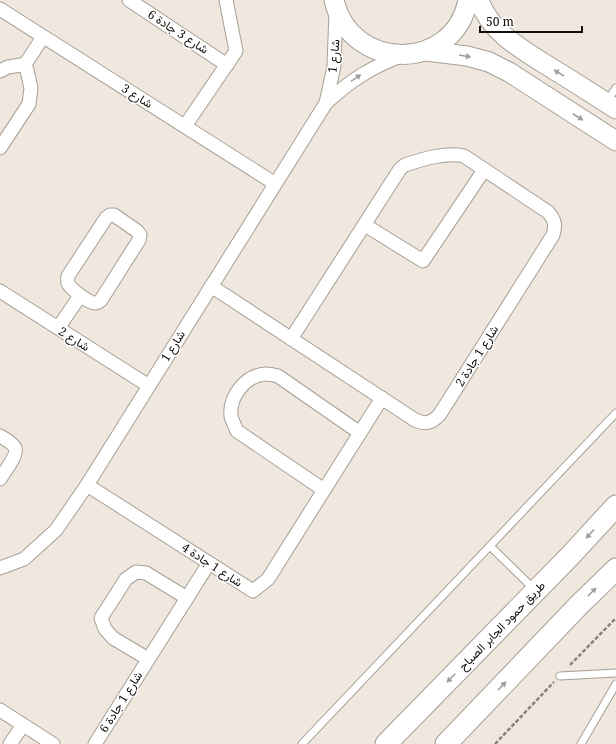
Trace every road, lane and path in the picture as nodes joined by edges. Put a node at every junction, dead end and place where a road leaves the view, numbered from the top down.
1 (129, 0) edge
2 (226, 0) edge
3 (468, 0) edge
4 (479, 0) edge
5 (335, 5) edge
6 (0, 10) edge
7 (43, 37) junction
8 (426, 51) junction
9 (403, 55) junction
10 (227, 65) junction
11 (24, 66) junction
12 (0, 71) edge
13 (613, 100) edge
14 (326, 103) junction
15 (185, 126) junction
16 (616, 141) edge
17 (0, 148) edge
18 (484, 170) junction
19 (274, 183) junction
20 (365, 225) junction
21 (211, 286) junction
22 (0, 292) edge
23 (80, 296) junction
24 (58, 328) junction
25 (291, 339) junction
26 (149, 386) junction
27 (382, 398) junction
28 (616, 413) edge
29 (360, 433) junction
30 (0, 436) edge
31 (0, 479) edge
32 (87, 485) junction
33 (324, 490) junction
34 (616, 506) edge
35 (490, 546) junction
36 (209, 563) junction
37 (0, 568) edge
38 (616, 569) edge
39 (536, 591) junction
40 (187, 598) junction
41 (148, 659) junction
42 (616, 673) edge
43 (560, 676) dead end
44 (616, 684) edge
45 (0, 710) edge
46 (23, 725) junction
47 (10, 744) edge
48 (53, 744) edge
49 (95, 744) edge
50 (302, 744) edge
51 (386, 744) edge
52 (446, 744) edge
53 (582, 744) edge

1 - 10 street, شارع 3 جادة 6
2 - 10 street
3 - 8 street
13 -> 4 street
5 - 9 street
5 - 14 street, شارع 1
6 - 7 street, شارع 3
7 - 11 street
7 - 15 street, شارع 3
8 - 9 street
8 -> 16 street
14 -> 9 street, شارع 1
10 - 15 street
11 - 12 street
11 - 17 street
14 - 19 street, شارع 1
15 - 19 street, شارع 3
18 - 20 street, شارع 1 جادة 2
18 - 20 street
18 - 27 street, شارع 1 جادة 2
19 - 21 street, شارع 1
20 - 25 street, شارع 1 جادة 2
21 - 25 street, شارع 1 جادة 2
21 - 26 street, شارع 1
22 - 24 street, شارع 2
23 - 23 street
23 - 24 street
24 - 26 street, شارع 2
25 - 27 street, شارع 1 جادة 2
26 - 32 street, شارع 1
27 - 29 street, شارع 1 جادة 4
28 - 35 lane
29 - 33 street, شارع 1 جادة 4
29 - 33 street
30 - 31 street
32 - 36 street, شارع 1 جادة 4
32 - 37 street, شارع 1
33 - 36 street, شارع 1 جادة 4
34 -> 39 main road, طريق حمود الجابر الصباح
35 - 39 lane
35 - 50 lane
36 - 40 street, شارع 1 جادة 6
52 -> 38 main road
39 -> 51 main road, طريق حمود الجابر الصباح
40 - 41 street, شارع 1 جادة 6
40 - 41 street, شارع 1 جادة 6
41 - 49 street, شارع 1 جادة 6
42 - 43 lane
44 - 53 lane
45 - 46 street
46 - 47 street
46 - 48 street

